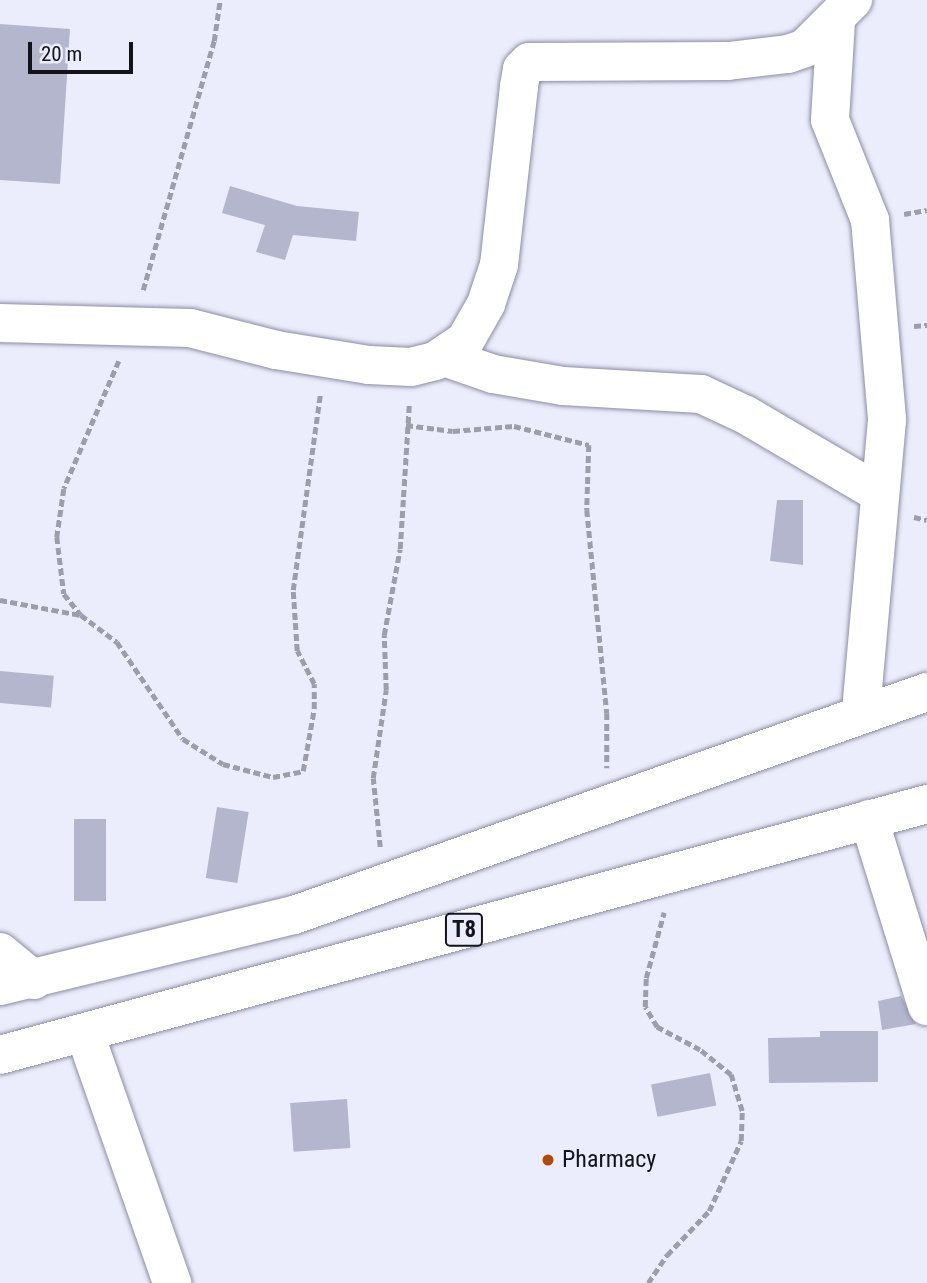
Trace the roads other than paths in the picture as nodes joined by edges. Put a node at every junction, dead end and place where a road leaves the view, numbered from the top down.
1 (845, 11) edge
2 (0, 323) edge
3 (429, 361) junction
4 (879, 493) junction
5 (927, 692) edge
6 (861, 712) junction
7 (927, 804) edge
8 (869, 819) junction
9 (0, 952) edge
10 (17, 983) edge
11 (927, 1006) edge
12 (85, 1034) junction
13 (0, 1055) edge
14 (172, 1283) edge

1 - 3 main road
1 - 4 main road
2 - 3 main road
3 - 4 main road
4 - 6 main road
5 - 6 main road
6 - 10 main road
7 - 8 main road, T8
8 - 11 main road
8 - 12 main road, T8
9 - 10 main road
12 - 13 main road, T8
12 - 14 main road

